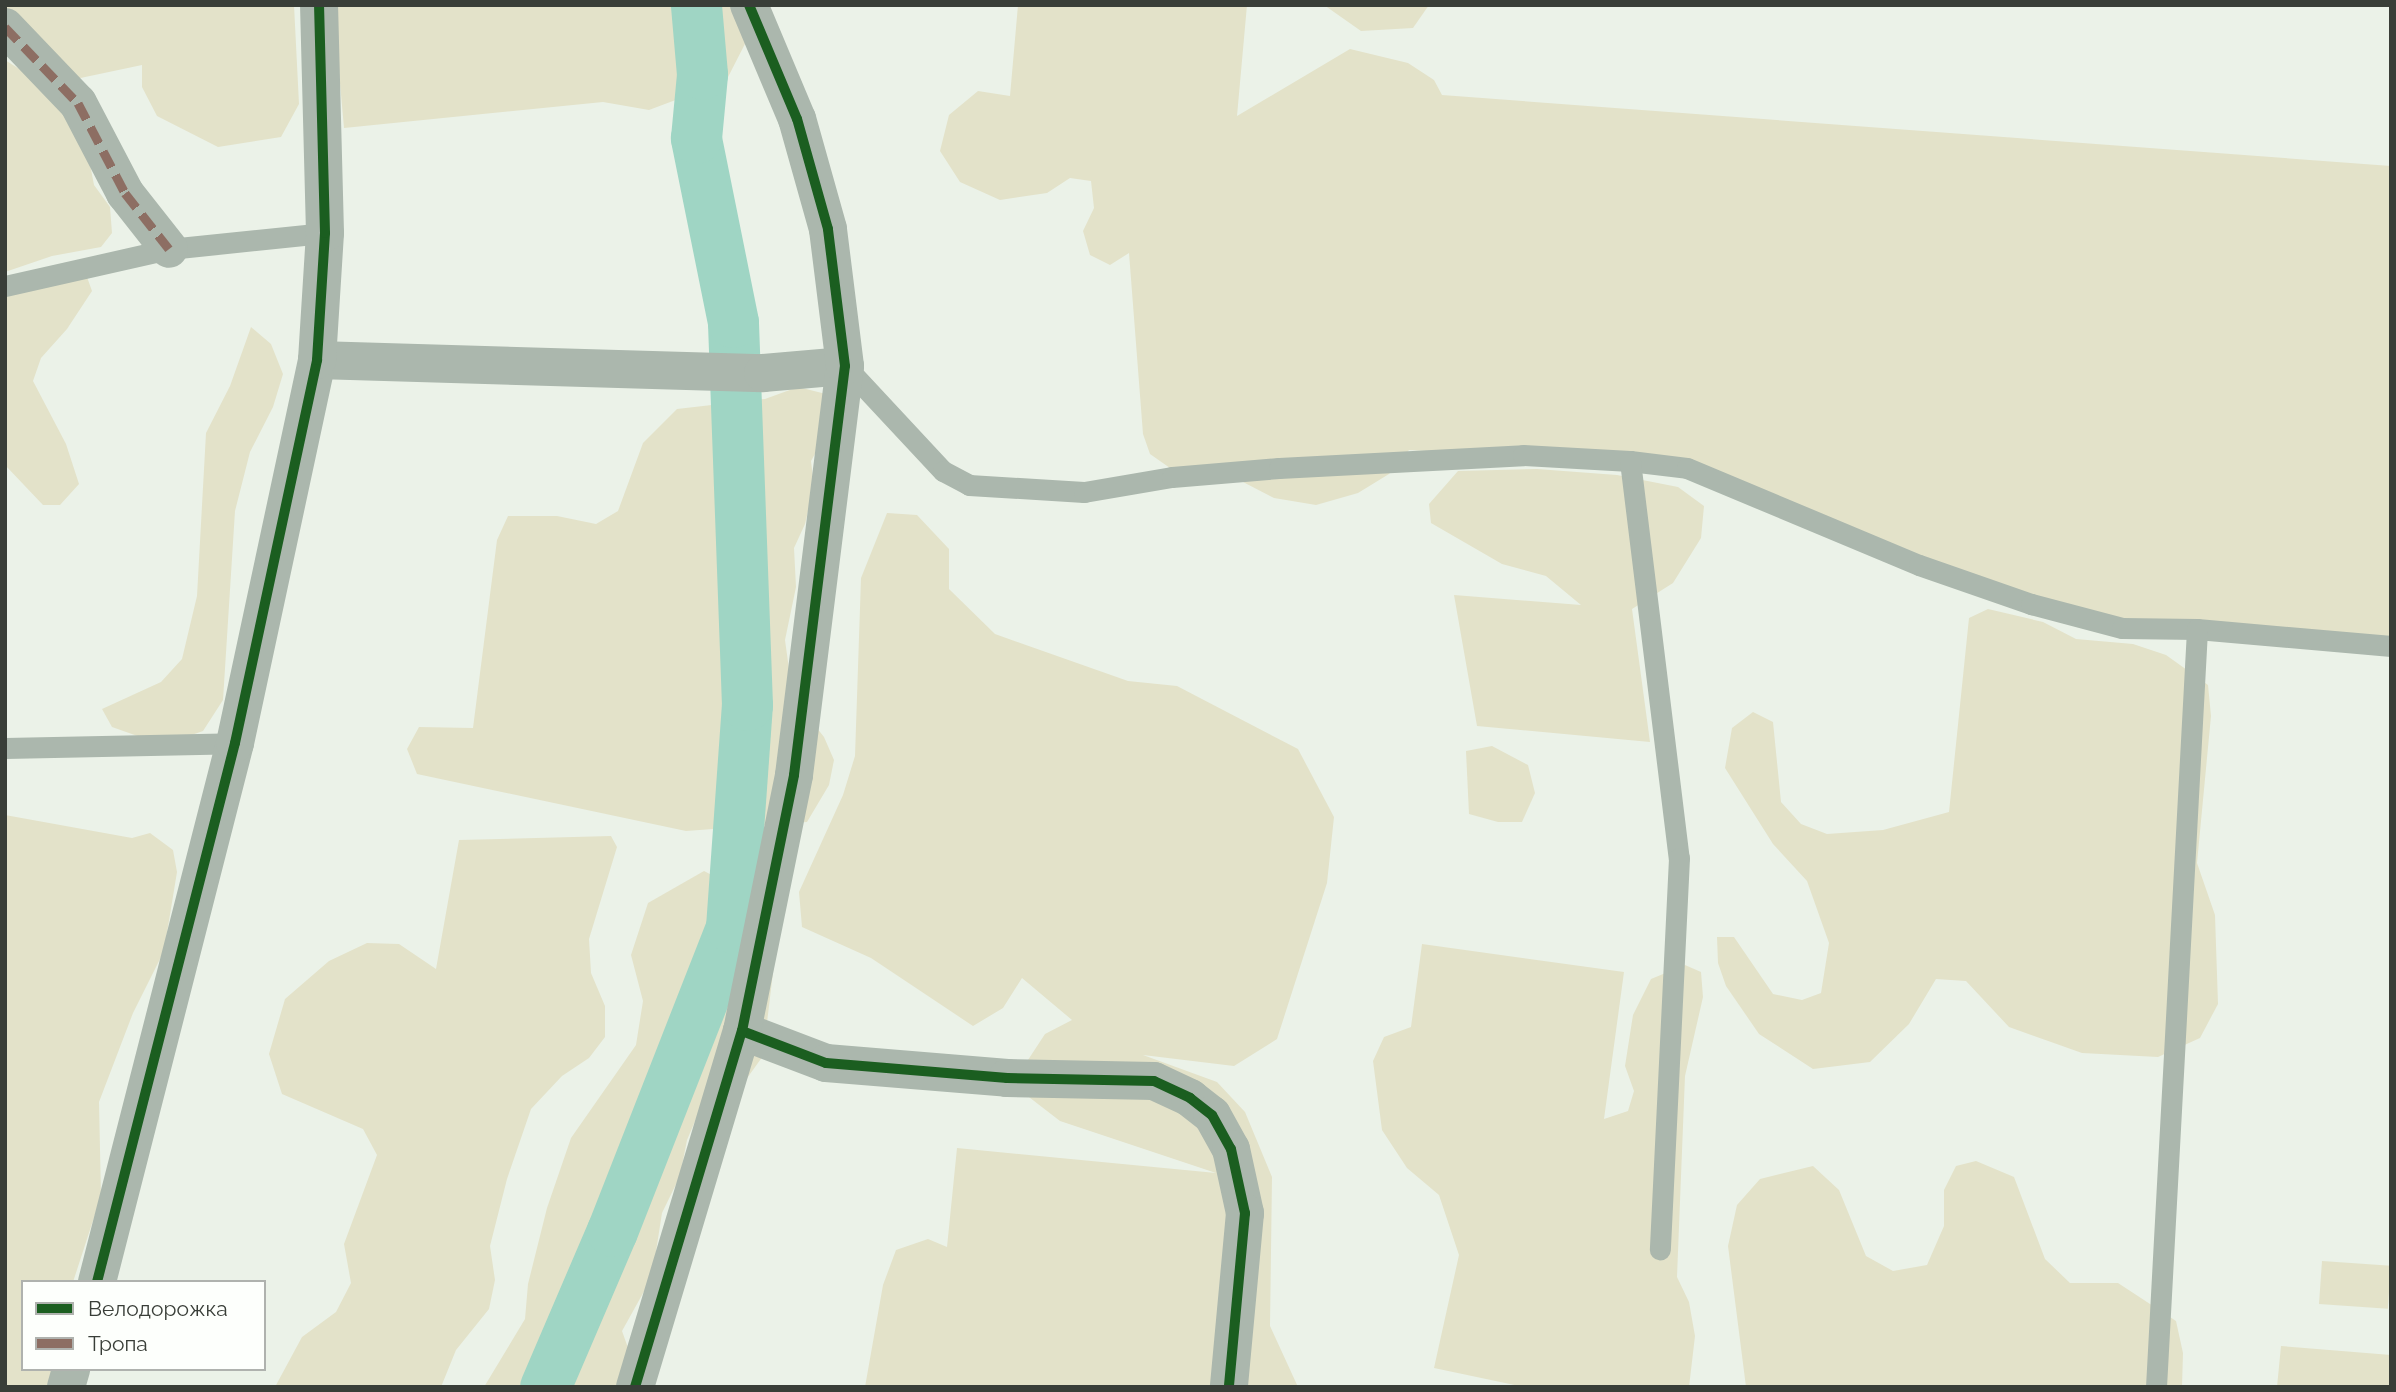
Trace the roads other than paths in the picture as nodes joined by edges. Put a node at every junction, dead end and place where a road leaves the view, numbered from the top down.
1 (318, 5) edge
2 (749, 5) edge
3 (5, 27) edge
4 (325, 233) junction
5 (169, 249) junction
6 (5, 286) edge
7 (317, 360) junction
8 (845, 366) junction
9 (1630, 461) junction
10 (2197, 629) junction
11 (2391, 646) edge
12 (235, 743) junction
13 (5, 748) edge
14 (742, 1031) junction
15 (1660, 1250) dead end
16 (98, 1280) edge
17 (635, 1387) edge
18 (1229, 1387) edge
19 (2156, 1387) edge

1 - 4 street
2 - 8 street
3 - 5 street
4 - 5 lane
4 - 7 street
5 - 6 lane
7 - 8 street
7 - 12 street
8 - 9 lane
8 - 14 street
9 - 10 lane
9 - 15 lane
10 - 11 lane
10 - 19 lane
12 - 13 lane
12 - 16 street
14 - 17 street
14 - 18 street

